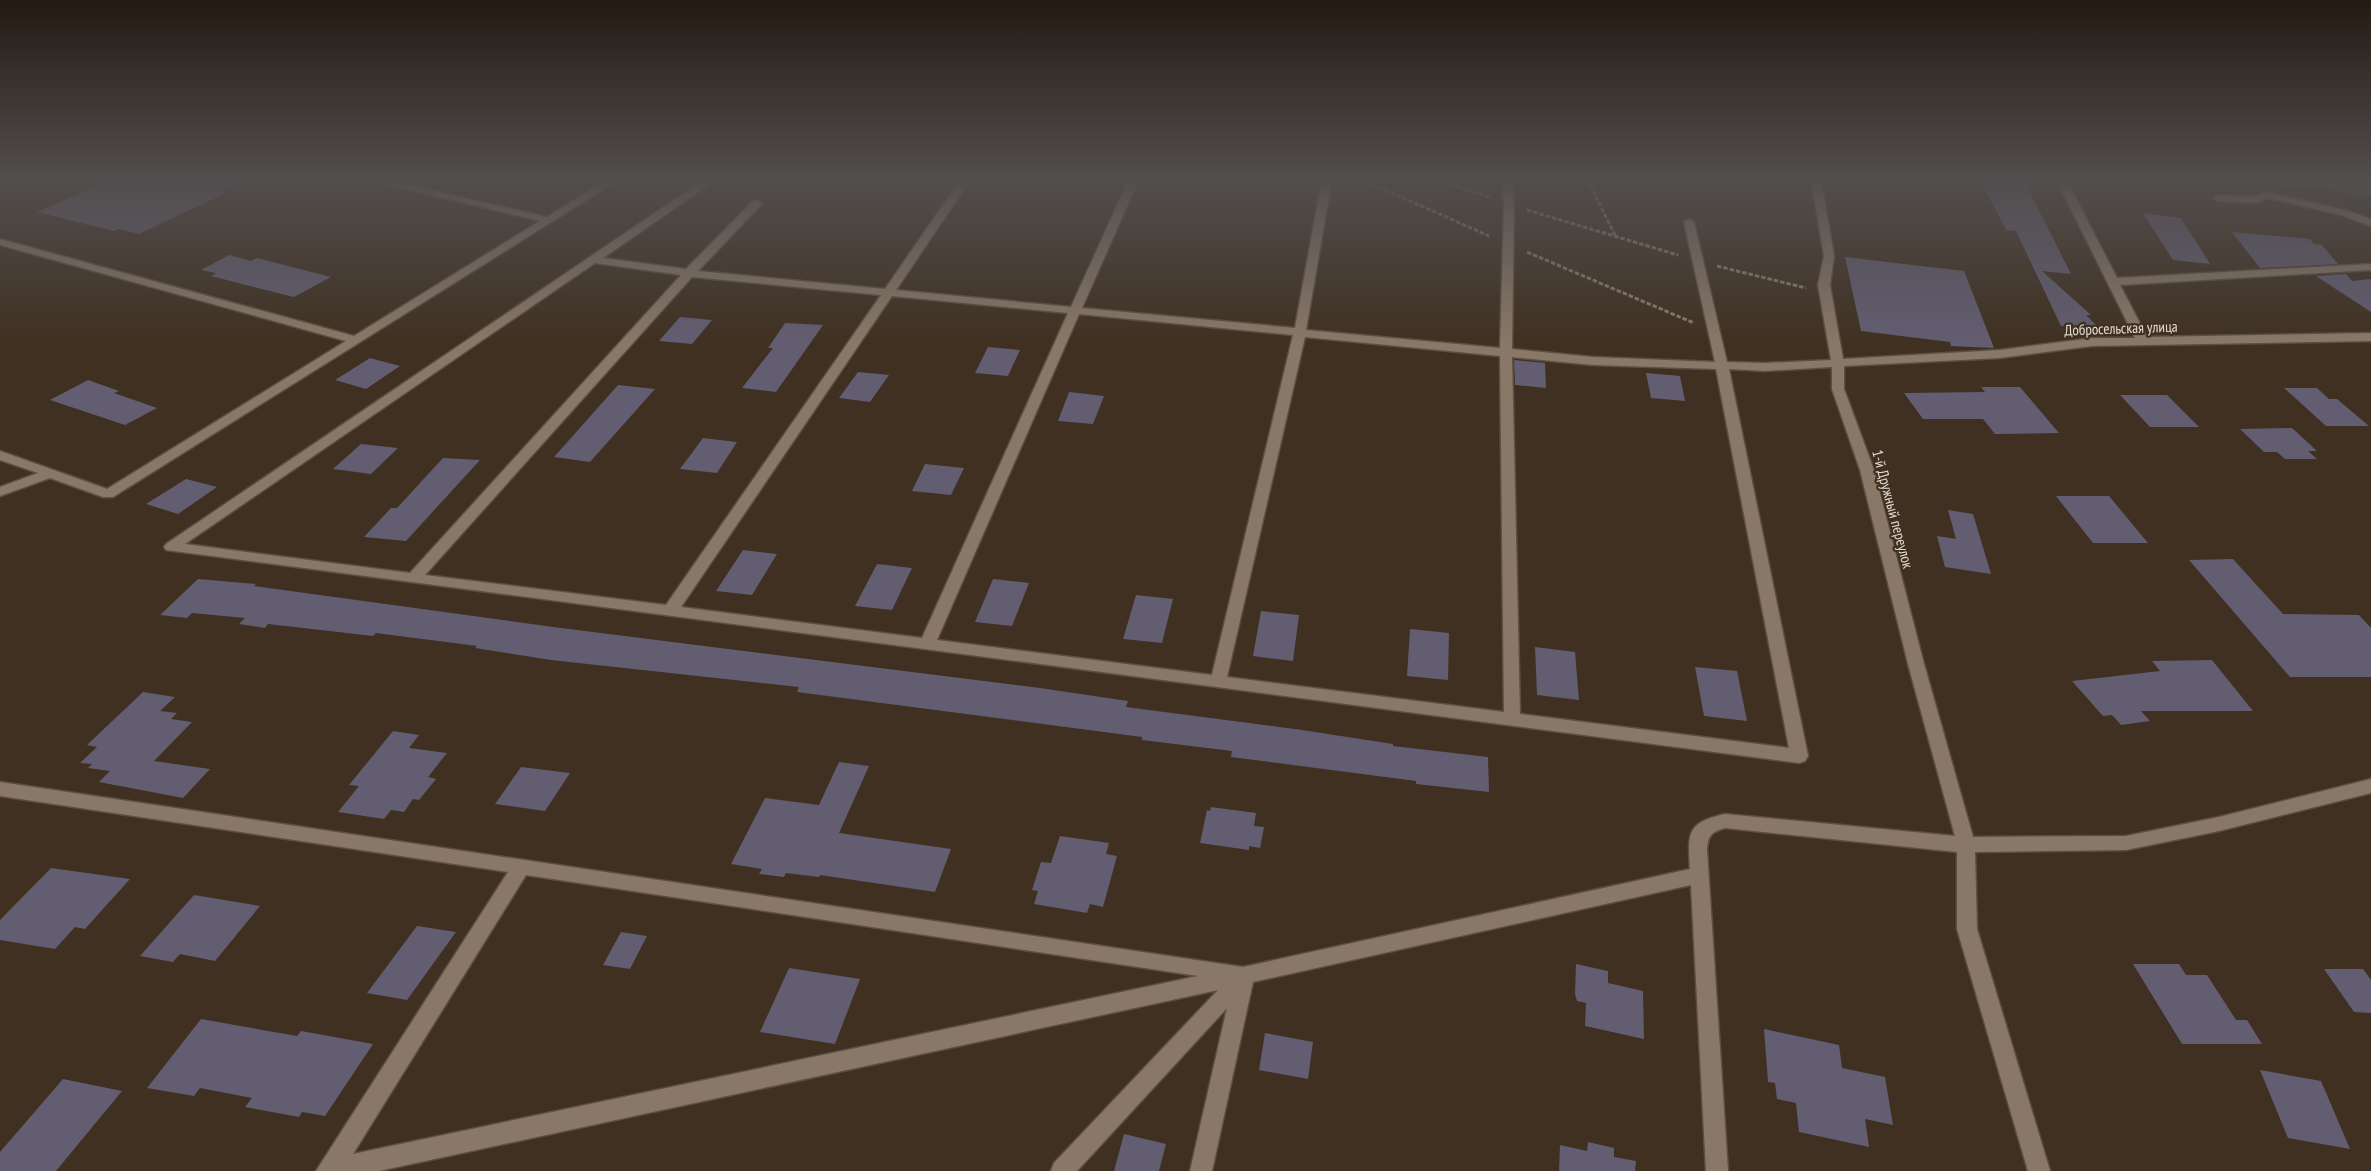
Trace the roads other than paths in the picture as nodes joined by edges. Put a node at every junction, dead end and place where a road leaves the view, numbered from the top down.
1 (527, 234) edge
2 (632, 234) edge
3 (727, 234) edge
4 (929, 234) edge
5 (1109, 234) edge
6 (1317, 234) edge
7 (1508, 234) edge
8 (1692, 234) edge
9 (1825, 234) edge
10 (2089, 234) edge
11 (0, 242) edge
12 (594, 260) junction
13 (2371, 267) edge
14 (689, 273) junction
15 (2114, 282) junction
16 (890, 292) junction
17 (1074, 310) junction
18 (1300, 332) junction
19 (2371, 337) edge
20 (356, 340) junction
21 (2143, 342) junction
22 (1506, 352) junction
23 (1838, 364) junction
24 (1722, 366) junction
25 (0, 455) edge
26 (51, 473) junction
27 (0, 492) edge
28 (414, 578) junction
29 (670, 611) junction
30 (927, 644) junction
31 (1218, 682) junction
32 (1512, 719) junction
33 (2371, 786) edge
34 (0, 789) edge
35 (1966, 844) junction
36 (521, 867) junction
37 (1700, 875) junction
38 (1245, 975) junction
39 (384, 1164) edge
40 (329, 1171) edge
41 (1062, 1171) edge
42 (1201, 1171) edge
43 (1717, 1171) edge
44 (2039, 1171) edge

1 - 20 street
2 - 12 street
3 - 14 street
4 - 16 street
5 - 17 street
6 - 18 street
7 - 22 street
8 - 24 street
9 - 23 street, 1-й Дружный переулок
10 - 15 street
11 - 20 street
12 - 14 street, Добросельская улица
12 - 28 street
13 - 15 street
14 - 16 street, Добросельская улица
14 - 28 street
15 - 21 street
16 - 17 street, Добросельская улица
16 - 29 street
17 - 18 street, Добросельская улица
17 - 30 street
18 - 22 street, Добросельская улица
18 - 31 street
19 - 21 street, Добросельская улица
20 - 26 street
21 - 23 street, Добросельская улица
22 - 24 street, Добросельская улица
22 - 32 street
23 - 24 street, Добросельская улица
23 - 35 street, 1-й Дружный переулок
24 - 32 street
25 - 26 street
26 - 27 street
28 - 29 street
29 - 30 street
30 - 31 street
31 - 32 street
33 - 35 street
34 - 36 street
35 - 37 street
35 - 44 street, 1-й Дружный переулок
36 - 38 street
36 - 40 street
37 - 38 street
37 - 43 street
38 - 39 street
38 - 41 street
38 - 42 street
39 - 40 street

